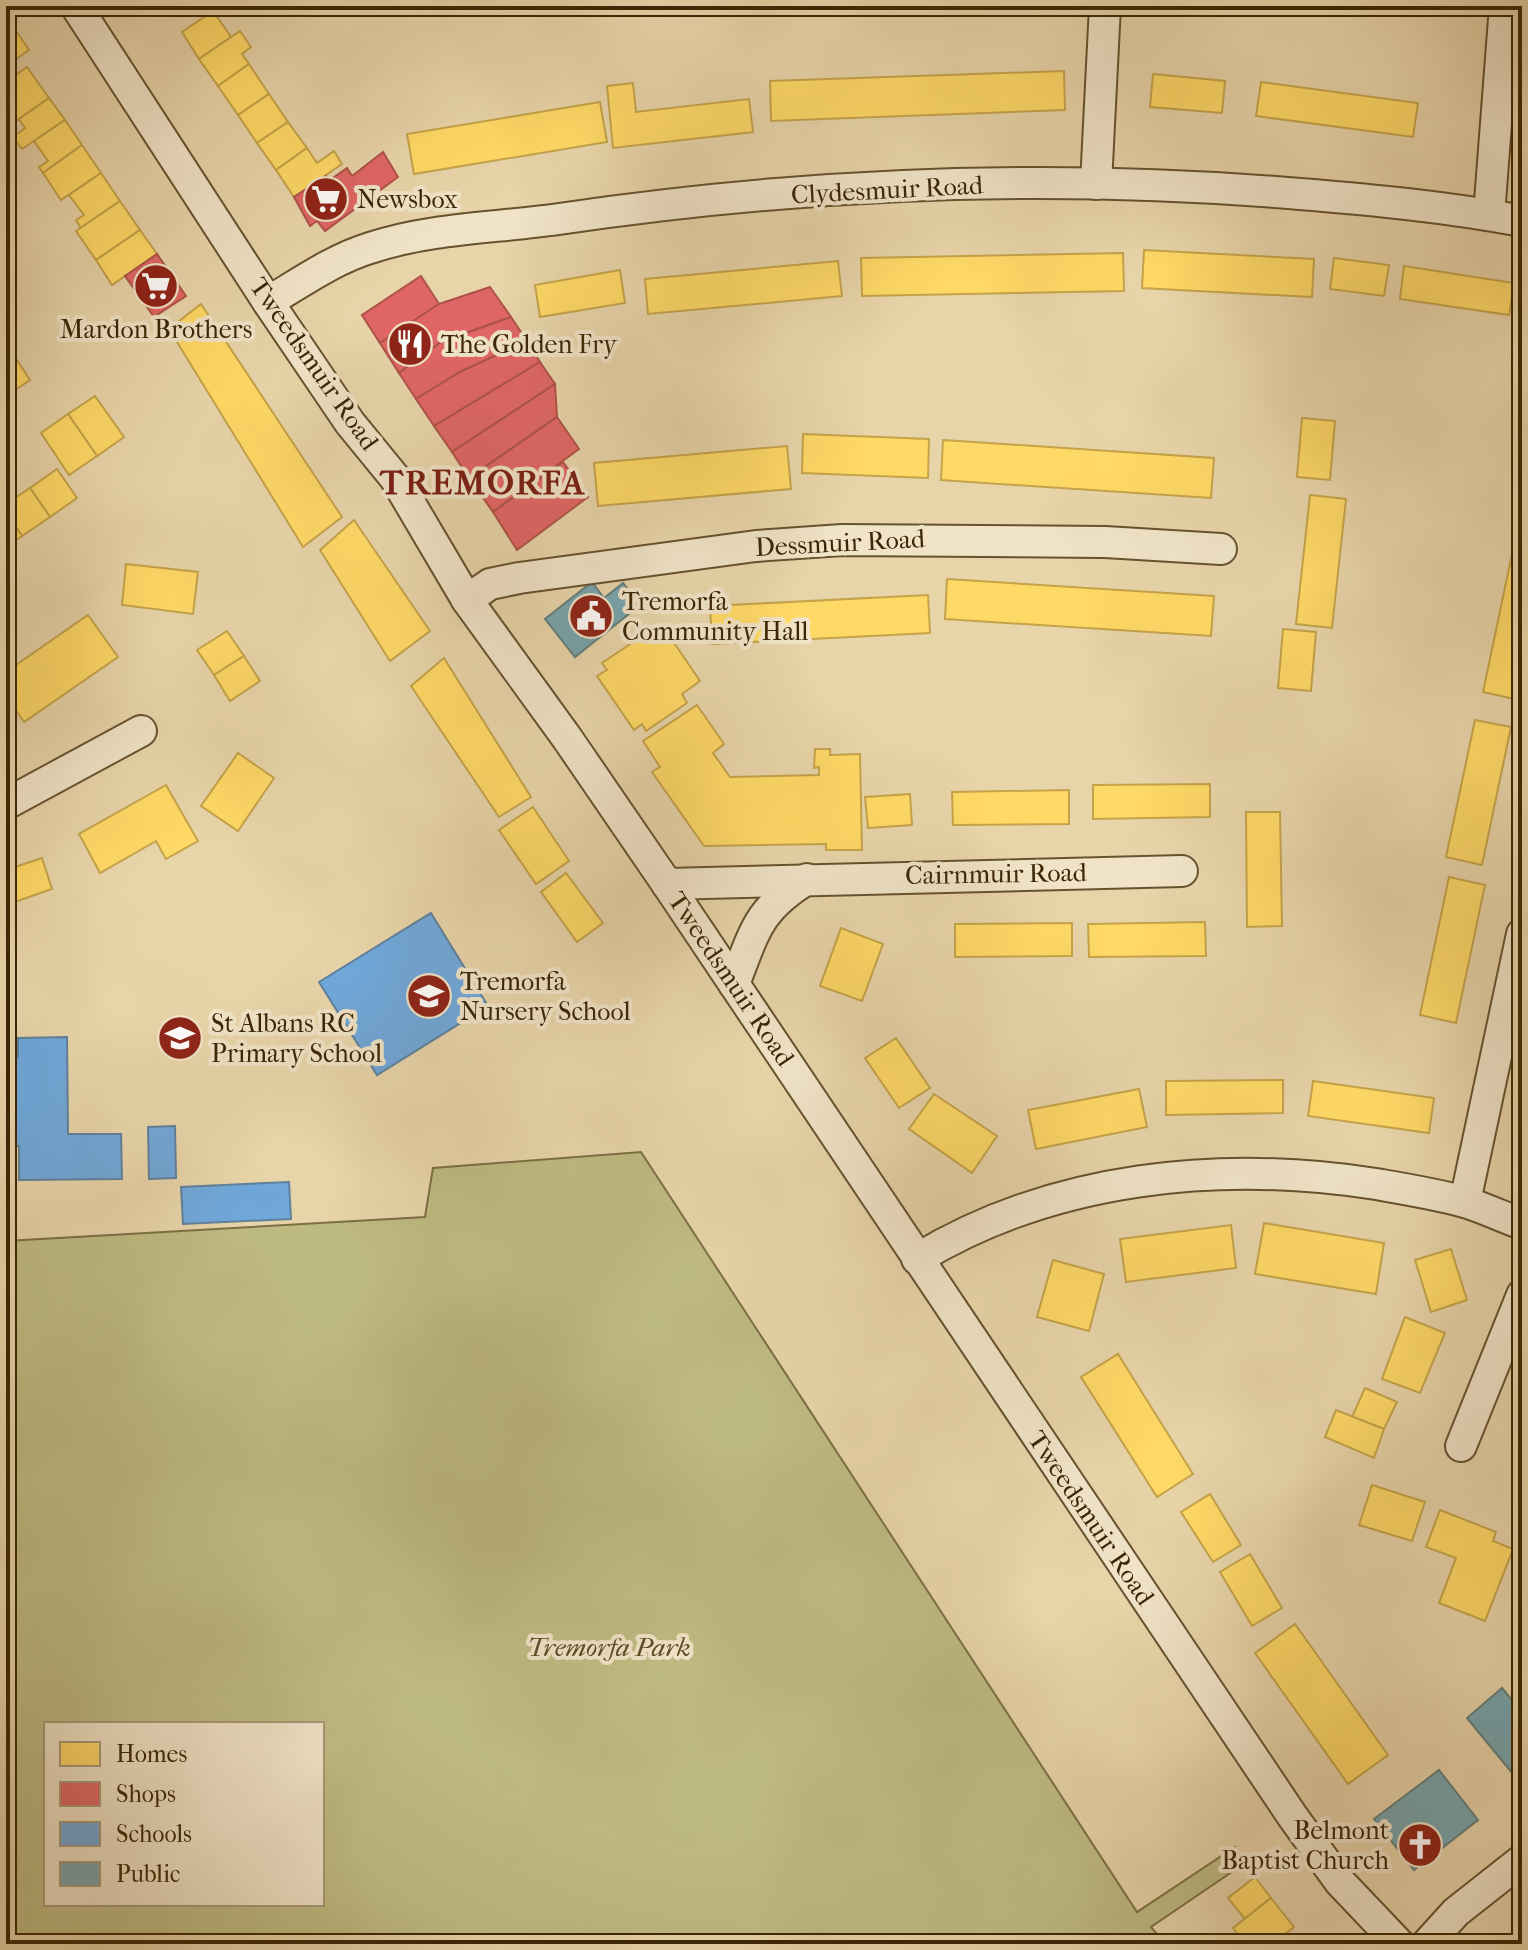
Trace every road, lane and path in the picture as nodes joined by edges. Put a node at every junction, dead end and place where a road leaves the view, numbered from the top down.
1 (76, 6) edge
2 (1105, 6) edge
3 (1505, 6) edge
4 (1096, 184) junction
5 (1489, 215) junction
6 (1522, 221) edge
7 (268, 302) junction
8 (1221, 549) dead end
9 (467, 600) junction
10 (141, 731) dead end
11 (6, 804) edge
12 (1182, 871) dead end
13 (809, 878) junction
14 (667, 884) junction
15 (1522, 934) edge
16 (734, 984) junction
17 (1465, 1202) junction
18 (1522, 1224) edge
19 (917, 1259) junction
20 (1522, 1295) edge
21 (1461, 1446) dead end
22 (1522, 1860) edge
23 (1399, 1944) edge
24 (1427, 1944) edge

1 - 7 street, Tweedsmuir Road
2 - 4 street
3 - 5 street
4 - 5 street, Clydesmuir Road
4 - 7 street, Clydesmuir Road
5 - 6 street, Clydesmuir Road
7 - 9 street, Tweedsmuir Road
8 - 9 street, Dessmuir Road
9 - 14 street, Tweedsmuir Road
10 - 11 street
12 - 13 street, Cairnmuir Road
13 - 14 street, Cairnmuir Road
13 - 16 street
14 - 16 street, Tweedsmuir Road
15 - 17 street
16 - 19 street, Tweedsmuir Road
17 - 18 street
17 - 19 street
19 - 23 street, Tweedsmuir Road
20 - 21 street
22 - 24 street

